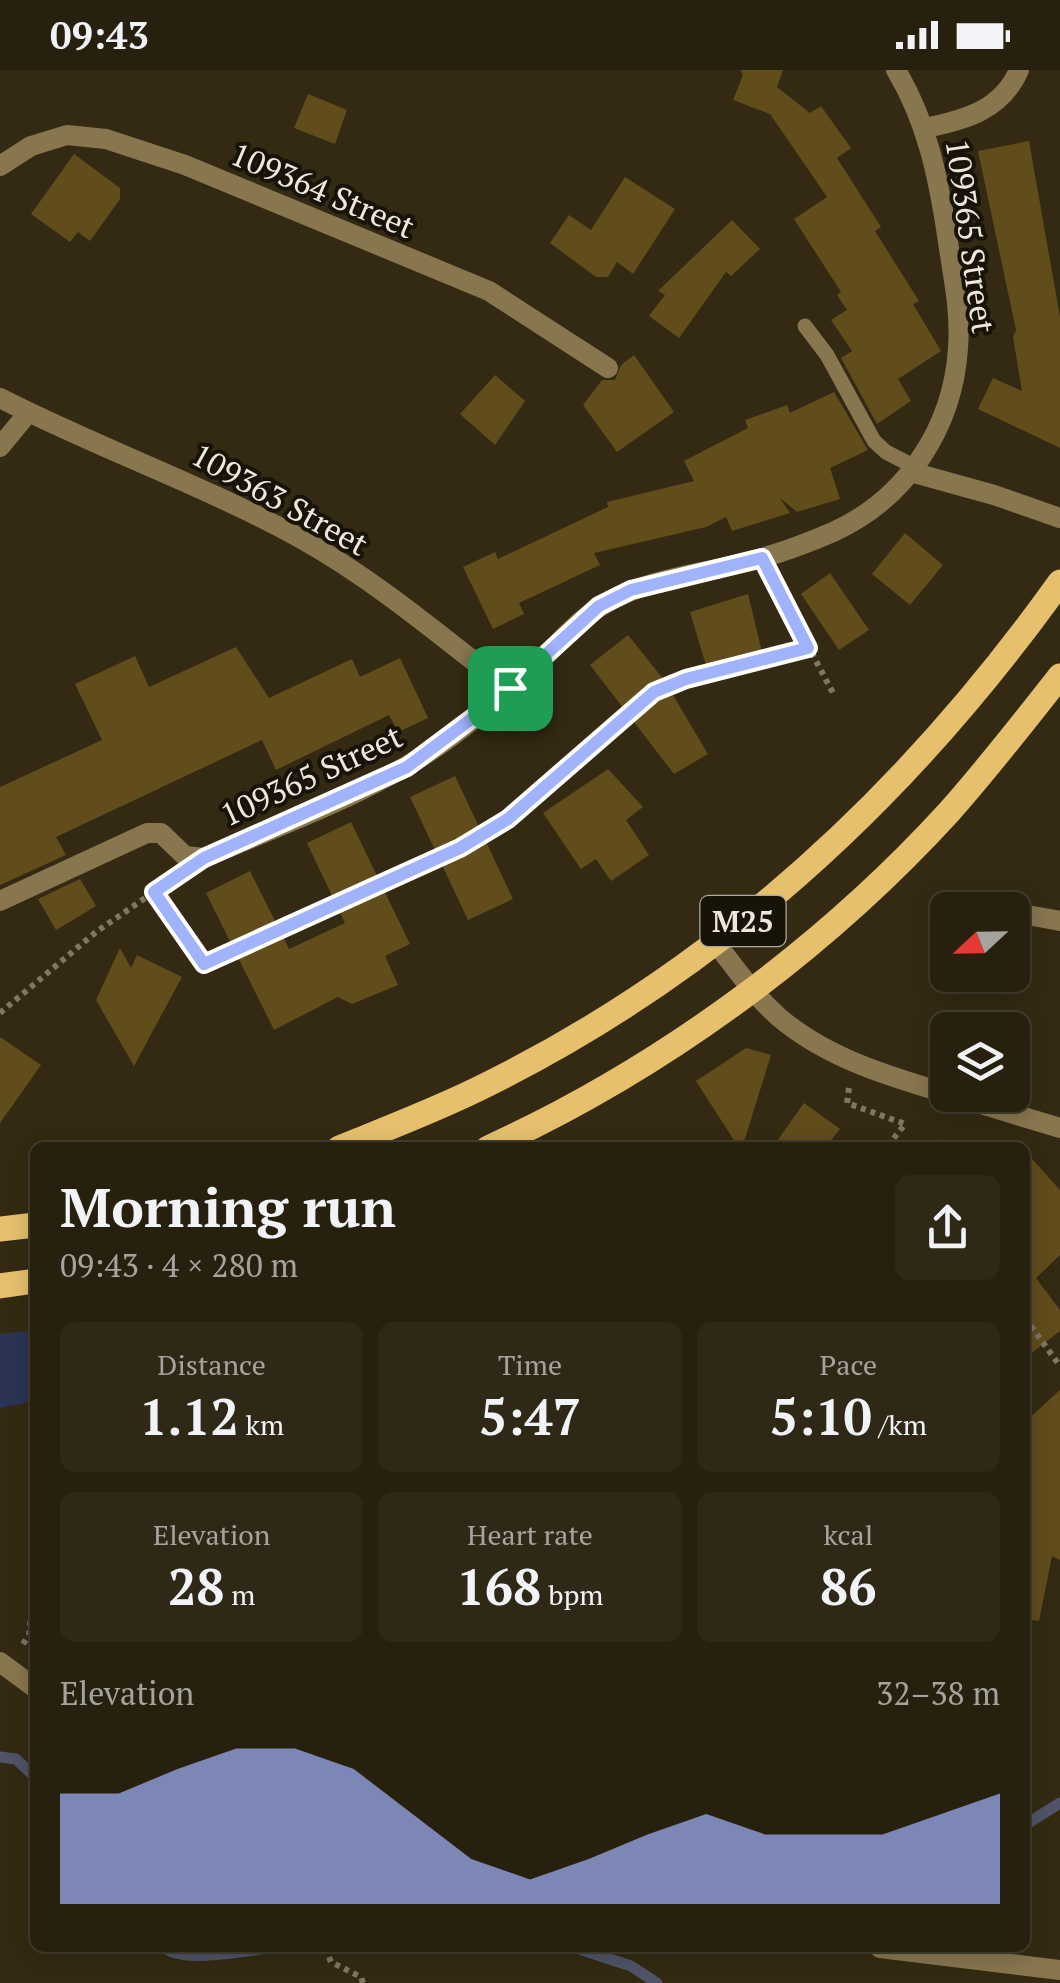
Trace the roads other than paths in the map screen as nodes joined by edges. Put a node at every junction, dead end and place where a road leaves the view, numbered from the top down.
1 (896, 70) edge
2 (1019, 70) edge
3 (925, 128) junction
4 (0, 166) edge
5 (805, 326) dead end
6 (608, 368) dead end
7 (0, 398) edge
8 (28, 412) junction
9 (0, 446) edge
10 (913, 470) junction
11 (1060, 518) edge
12 (1060, 582) edge
13 (1060, 676) edge
14 (510, 688) junction
15 (0, 901) edge
16 (1030, 916) edge
17 (1060, 920) edge
18 (715, 942) junction
19 (751, 988) junction
20 (930, 1088) edge
21 (1008, 1112) edge
22 (1060, 1128) edge
23 (353, 1142) edge
24 (501, 1142) edge
25 (30, 1226) edge
26 (0, 1229) edge
27 (30, 1283) edge
28 (0, 1286) edge
29 (4, 1665) edge
30 (30, 1684) edge
31 (900, 1952) edge
32 (1060, 1970) edge
33 (1009, 1974) edge

1 - 3 street, 109365 Street
2 - 3 street
3 - 10 street, 109365 Street
4 - 6 street, 109364 Street
5 - 10 lane
7 - 8 street, 109363 Street
8 - 9 street
8 - 14 street, 109363 Street
10 - 11 street
10 - 14 street, 109365 Street
12 - 18 main road, M25
13 - 19 main road, M25
14 - 15 street, 109365 Street
16 - 17 street
18 - 19 street
18 - 23 main road, M25
19 - 20 street
19 - 24 main road, M25
21 - 22 street
25 - 26 main road
27 - 28 main road
29 - 30 street
31 - 33 street
32 - 33 street

